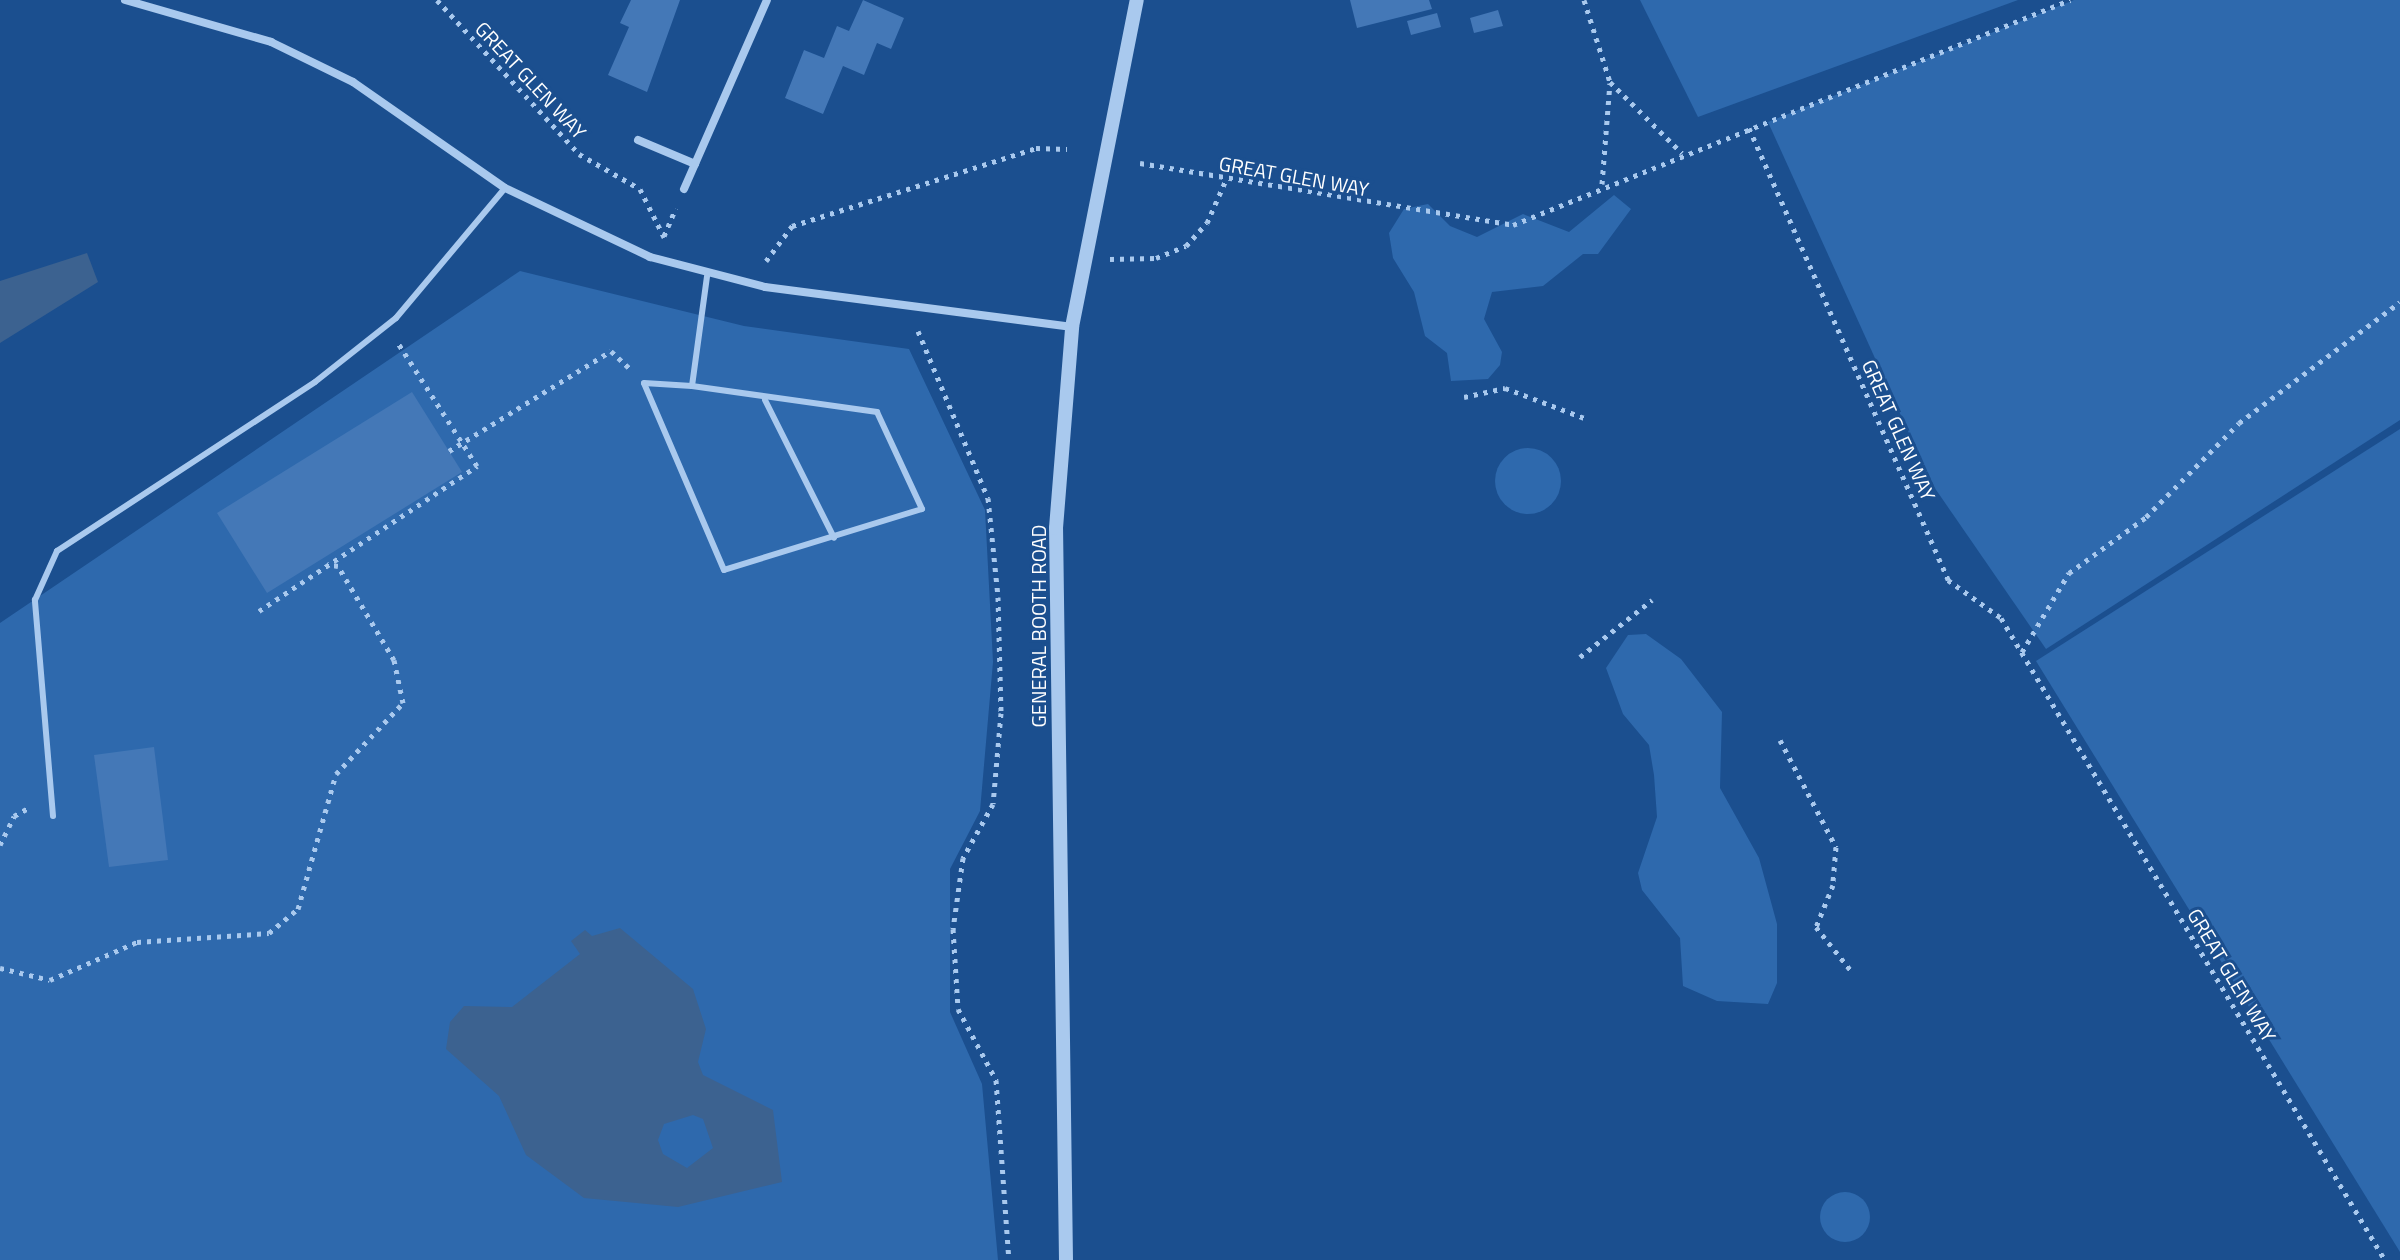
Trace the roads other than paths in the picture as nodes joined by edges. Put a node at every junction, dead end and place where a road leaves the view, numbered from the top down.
1 (125, 0) edge
2 (767, 0) edge
3 (1137, 0) edge
4 (638, 140) dead end
5 (695, 164) junction
6 (505, 188) junction
7 (684, 189) road end
8 (707, 276) junction
9 (1072, 327) junction
10 (692, 386) junction
11 (765, 400) junction
12 (834, 538) junction
13 (53, 816) dead end
14 (1066, 1260) edge

1 - 6 street
2 - 5 street
3 - 9 street, GENERAL BOOTH ROAD
4 - 5 street
5 - 7 street
6 - 8 street
6 - 13 lane
8 - 9 street
8 - 10 lane
9 - 14 street, GENERAL BOOTH ROAD
10 - 11 lane
10 - 12 lane
11 - 12 lane
11 - 12 lane

